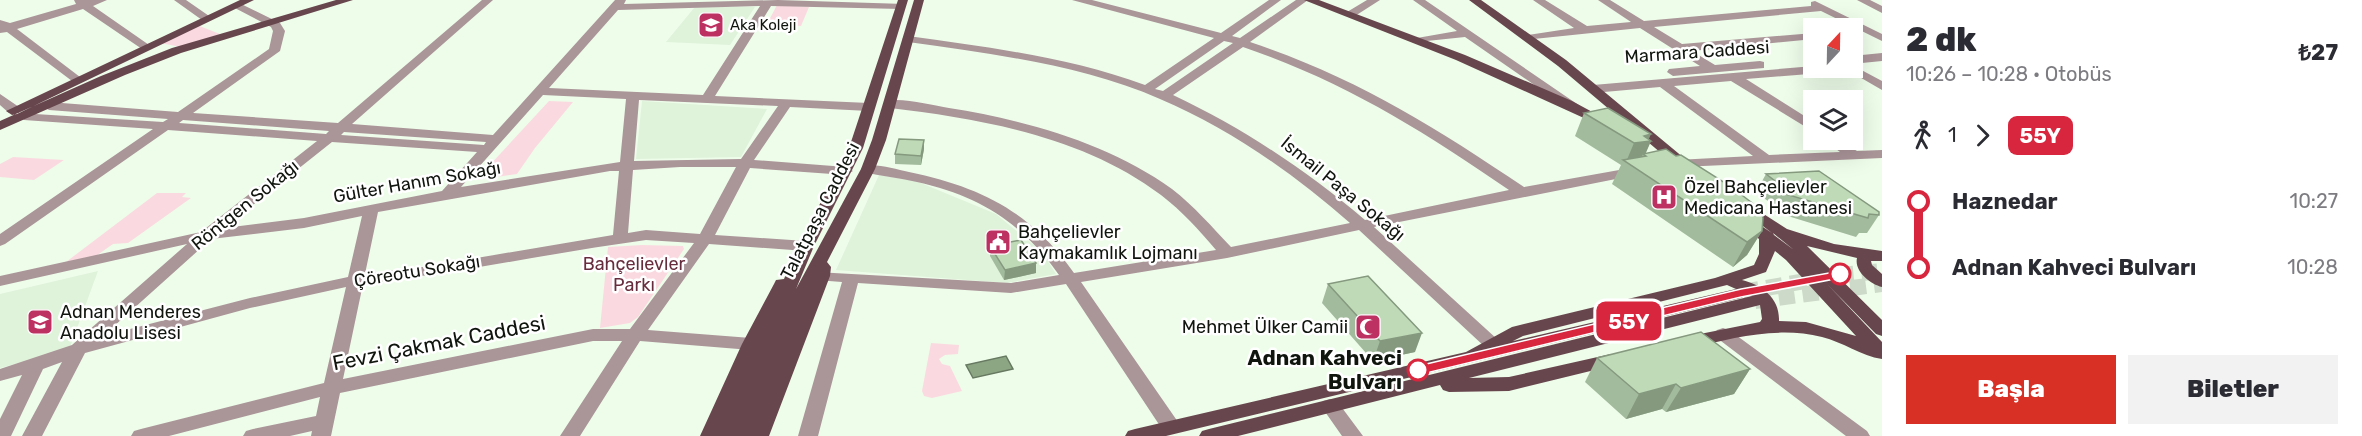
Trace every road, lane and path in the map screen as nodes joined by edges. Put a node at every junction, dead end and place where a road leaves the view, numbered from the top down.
1 (102, 0) edge
2 (179, 0) edge
3 (348, 0) edge
4 (489, 0) edge
5 (919, 0) edge
6 (1077, 0) edge
7 (1276, 0) edge
8 (1303, 0) edge
9 (1309, 0) edge
10 (1375, 0) edge
11 (1418, 0) edge
12 (1474, 0) edge
13 (1539, 0) edge
14 (1603, 0) edge
15 (1807, 0) edge
16 (1862, 0) edge
17 (769, 1) edge
18 (81, 3) edge
19 (243, 3) edge
20 (618, 3) edge
21 (902, 3) edge
22 (1823, 8) junction
23 (1882, 10) edge
24 (1351, 14) junction
25 (206, 18) junction
26 (270, 21) junction
27 (1645, 24) junction
28 (3, 26) edge
29 (1585, 30) junction
30 (1863, 31) edge
31 (1868, 31) junction
32 (1468, 33) junction
33 (1221, 36) junction
34 (1803, 37) edge
35 (1528, 38) junction
36 (1882, 38) edge
37 (908, 39) junction
38 (1420, 39) junction
39 (1241, 42) junction
40 (146, 47) junction
41 (1681, 48) junction
42 (170, 53) junction
43 (1882, 57) edge
44 (1863, 59) edge
45 (1803, 63) edge
46 (1713, 69) junction
47 (1803, 71) edge
48 (1863, 75) edge
49 (1735, 78) junction
50 (76, 80) junction
51 (1582, 80) junction
52 (1663, 83) junction
53 (1882, 86) edge
54 (1145, 90) junction
55 (540, 91) junction
56 (1598, 94) junction
57 (633, 96) junction
58 (1164, 96) junction
59 (0, 98) edge
60 (706, 98) junction
61 (890, 104) junction
62 (785, 105) junction
63 (50, 106) junction
64 (1574, 106) junction
65 (869, 107) junction
66 (19, 113) junction
67 (178, 116) junction
68 (0, 117) edge
69 (1803, 121) edge
70 (0, 126) edge
71 (163, 126) junction
72 (341, 128) junction
73 (329, 138) junction
74 (492, 144) junction
75 (1846, 150) edge
76 (1882, 153) edge
77 (1854, 155) junction
78 (1766, 159) junction
79 (745, 163) junction
80 (627, 166) junction
81 (1665, 166) junction
82 (868, 169) junction
83 (846, 171) junction
84 (1696, 178) edge
85 (1521, 192) junction
86 (447, 194) junction
87 (1735, 205) edge
88 (371, 210) junction
89 (1362, 224) junction
90 (1768, 229) junction
91 (206, 235) junction
92 (620, 238) junction
93 (705, 238) junction
94 (0, 241) edge
95 (806, 246) junction
96 (1227, 253) junction
97 (1875, 256) edge
98 (820, 268) junction
99 (851, 278) junction
100 (1070, 278) junction
101 (356, 280) junction
102 (0, 282) edge
103 (1719, 282) junction
104 (1882, 282) edge
105 (1767, 326) junction
106 (1882, 330) edge
107 (1723, 334) junction
108 (636, 335) junction
109 (1491, 343) junction
110 (751, 344) junction
111 (1677, 345) edge
112 (78, 349) junction
113 (1882, 355) edge
114 (1631, 356) edge
115 (1463, 360) junction
116 (36, 365) junction
117 (0, 375) edge
118 (1422, 385) junction
119 (330, 388) junction
120 (1330, 406) junction
121 (1171, 427) junction
122 (322, 429) edge
123 (1, 436) edge
124 (32, 436) edge
125 (141, 436) edge
126 (253, 436) edge
127 (570, 436) edge
128 (710, 436) edge
129 (727, 436) edge
130 (743, 436) edge
131 (759, 436) edge
132 (808, 436) edge
133 (1135, 436) edge
134 (1209, 436) edge
135 (1353, 436) edge
136 (1860, 436) edge

1 - 18 street
2 - 25 street
3 - 26 main road
4 - 72 street, Röntgen Sokağı
5 - 37 main road, Talatpaşa Caddesi
6 - 33 street
7 - 33 street
8 - 39 street
9 - 24 main road
10 - 24 street
11 - 32 street
12 - 35 main road
13 - 29 street
14 - 27 street
15 - 22 street
16 - 23 street
17 - 20 street
17 - 21 street
17 - 60 street
18 - 28 street
18 - 40 street
19 - 25 main road
19 - 26 street
20 - 55 street
21 - 65 main road, Talatpaşa Caddesi
22 - 27 street
22 - 31 street
24 - 38 main road
25 - 40 main road
26 - 42 main road
26 - 67 street
27 - 29 street
27 - 41 street
28 - 50 street
29 - 35 street
30 - 31 street
31 - 36 street
32 - 38 street
32 - 64 street
33 - 39 street
33 - 54 street
34 - 41 street
35 - 51 main road
37 - 54 street, İsmail Paşa Sokağı
37 - 61 main road, Talatpaşa Caddesi
38 - 64 main road
39 - 58 street
39 - 85 street
40 - 42 main road
40 - 50 main road
41 - 46 street
42 - 63 main road
43 - 44 street
45 - 46 street, Marmara Caddesi
46 - 51 street, Marmara Caddesi
47 - 49 street
48 - 53 street
49 - 52 street
49 - 69 street
50 - 66 main road
51 - 56 main road
52 - 56 street
52 - 78 street
54 - 58 street, İsmail Paşa Sokağı
55 - 57 street
55 - 74 street
56 - 64 main road
56 - 81 main road
57 - 60 street
57 - 80 street
58 - 89 street, İsmail Paşa Sokağı
59 - 66 street
60 - 62 street
61 - 82 main road, Talatpaşa Caddesi
61 - 96 street
62 - 65 street
62 - 79 street
63 - 66 main road
63 - 67 street
64 - 81 main road
65 - 83 main road, Talatpaşa Caddesi
66 - 68 main road
66 - 70 main road
66 - 71 street
67 - 71 street
67 - 72 street
71 - 73 street
71 - 94 street
72 - 73 street, Röntgen Sokağı
72 - 74 street
73 - 74 street
73 - 91 street, Röntgen Sokağı
74 - 86 street
75 - 77 street
76 - 77 street
77 - 78 street
78 - 81 street
79 - 80 street, Gülter Hanım Sokağı
79 - 83 street, Gülter Hanım Sokağı
79 - 93 street
80 - 86 street, Gülter Hanım Sokağı
80 - 92 street
81 - 84 main road
81 - 85 street
82 - 98 main road, Talatpaşa Caddesi
82 - 100 street
83 - 95 main road, Talatpaşa Caddesi
85 - 89 street
86 - 88 street, Gülter Hanım Sokağı
87 - 90 main road
88 - 91 street, Gülter Hanım Sokağı
88 - 101 street
89 - 96 street
89 - 109 street, İsmail Paşa Sokağı
90 - 97 main road
90 - 103 main road
90 - 106 main road
90 - 113 main road
91 - 102 street, Gülter Hanım Sokağı
91 - 112 street, Röntgen Sokağı
92 - 93 street, Çöreotu Sokağı
92 - 101 street, Çöreotu Sokağı
93 - 95 street, Çöreotu Sokağı
93 - 108 street
95 - 110 main road
95 - 129 main road, Talatpaşa Caddesi
96 - 100 street
97 - 104 main road
98 - 99 street
98 - 130 main road, Talatpaşa Caddesi
98 - 131 main road
99 - 100 street
99 - 132 street
100 - 121 street
101 - 112 street, Çöreotu Sokağı
101 - 119 street
103 - 105 main road
103 - 109 main road
105 - 107 main road
105 - 113 main road
107 - 111 main road
107 - 136 street
108 - 110 street, Fevzi Çakmak Caddesi
108 - 119 street, Fevzi Çakmak Caddesi
108 - 127 street
109 - 115 main road
110 - 128 main road
112 - 116 street, Çöreotu Sokağı
112 - 124 street, Röntgen Sokağı
114 - 118 main road
115 - 118 main road
115 - 121 main road
116 - 117 street, Çöreotu Sokağı
116 - 123 street
118 - 120 main road
119 - 122 street
119 - 125 street, Fevzi Çakmak Caddesi
120 - 134 main road
120 - 135 street
121 - 133 main road
122 - 126 street

